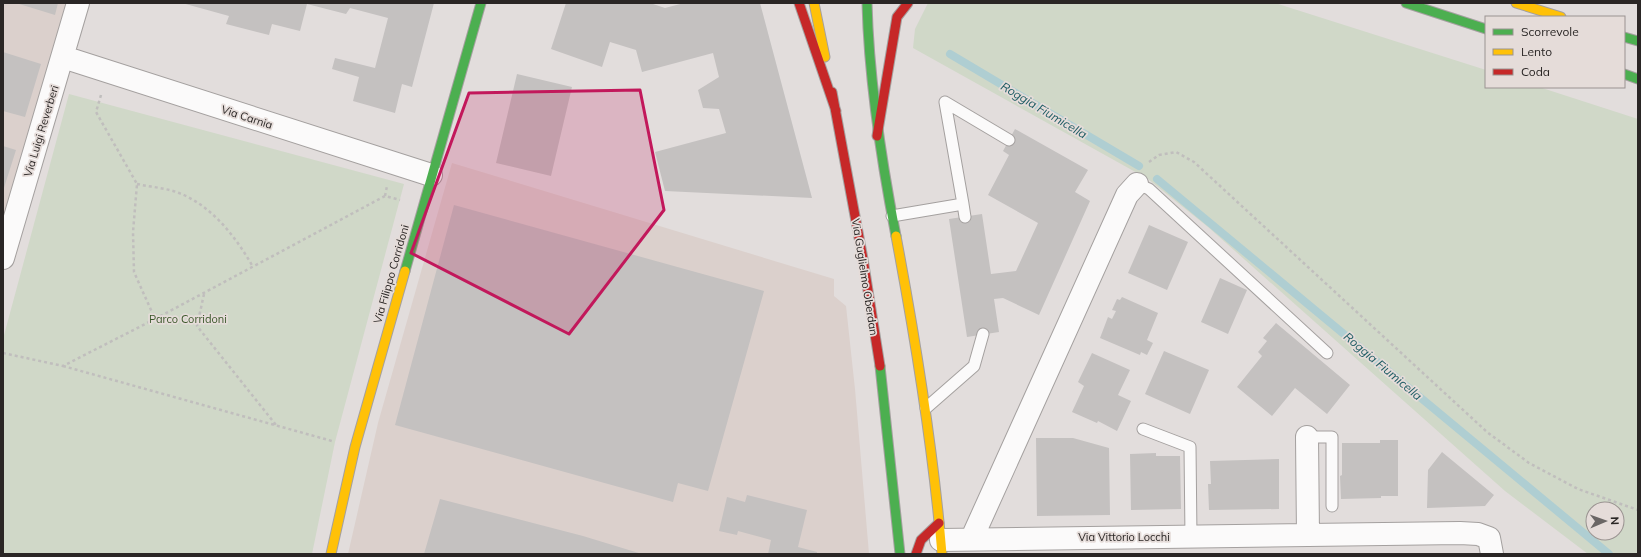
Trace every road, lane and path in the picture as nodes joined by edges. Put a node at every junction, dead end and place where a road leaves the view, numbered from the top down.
1 (78, 3) edge
2 (481, 3) edge
3 (799, 3) edge
4 (814, 3) edge
5 (866, 3) edge
6 (908, 3) edge
7 (1406, 3) edge
8 (1516, 3) edge
9 (1558, 16) edge
10 (1485, 29) edge
11 (1625, 37) edge
12 (1638, 41) edge
13 (63, 57) junction
14 (108, 72) junction
15 (1625, 74) edge
16 (1638, 79) edge
17 (836, 111) junction
18 (877, 136) junction
19 (1009, 140) dead end
20 (432, 175) junction
21 (137, 184) junction
22 (1137, 184) junction
23 (962, 204) junction
24 (892, 216) junction
25 (965, 217) dead end
26 (419, 218) junction
27 (3, 258) edge
28 (253, 267) junction
29 (204, 294) junction
30 (155, 319) junction
31 (983, 334) dead end
32 (3, 353) edge
33 (1327, 353) dead end
34 (63, 366) junction
35 (926, 408) junction
36 (276, 425) junction
37 (1143, 429) dead end
38 (1307, 437) joint
39 (355, 447) junction
40 (1332, 506) dead end
41 (1638, 510) edge
42 (1308, 535) junction
43 (1190, 537) junction
44 (972, 538) junction
45 (940, 539) edge
46 (331, 554) edge
47 (900, 554) edge
48 (916, 554) edge
49 (1492, 554) edge

1 - 13 street, Via Luigi Reverberi
2 - 20 main road, Via Filippo Corridoni
3 - 17 main road
4 - 17 main road, Via Guglielmo Oberdan
5 - 18 main road
6 - 18 main road
7 - 10 main road
8 - 9 main road
11 - 12 main road
13 - 14 street, Via Carnia
13 - 27 street, Via Luigi Reverberi
14 - 20 street, Via Carnia
14 - 21 path
15 - 16 main road
17 - 47 main road, Via Guglielmo Oberdan
18 - 24 main road
19 - 23 lane
20 - 26 main road, Via Filippo Corridoni
21 - 28 path
21 - 30 path
22 - 33 lane
22 - 41 path
22 - 44 street
23 - 24 lane
23 - 25 lane
24 - 35 main road
26 - 28 path
26 - 39 main road, Via Filippo Corridoni
28 - 29 path
29 - 30 path
29 - 36 path
30 - 34 path
31 - 35 lane
32 - 34 path
34 - 36 path
35 - 45 main road
36 - 39 path
37 - 43 lane
38 - 40 lane
38 - 42 street
39 - 46 main road, Via Filippo Corridoni
42 - 43 street, Via Vittorio Locchi
42 - 49 street, Via Vittorio Locchi
43 - 44 street, Via Vittorio Locchi
44 - 45 street, Via Vittorio Locchi
45 - 48 main road

